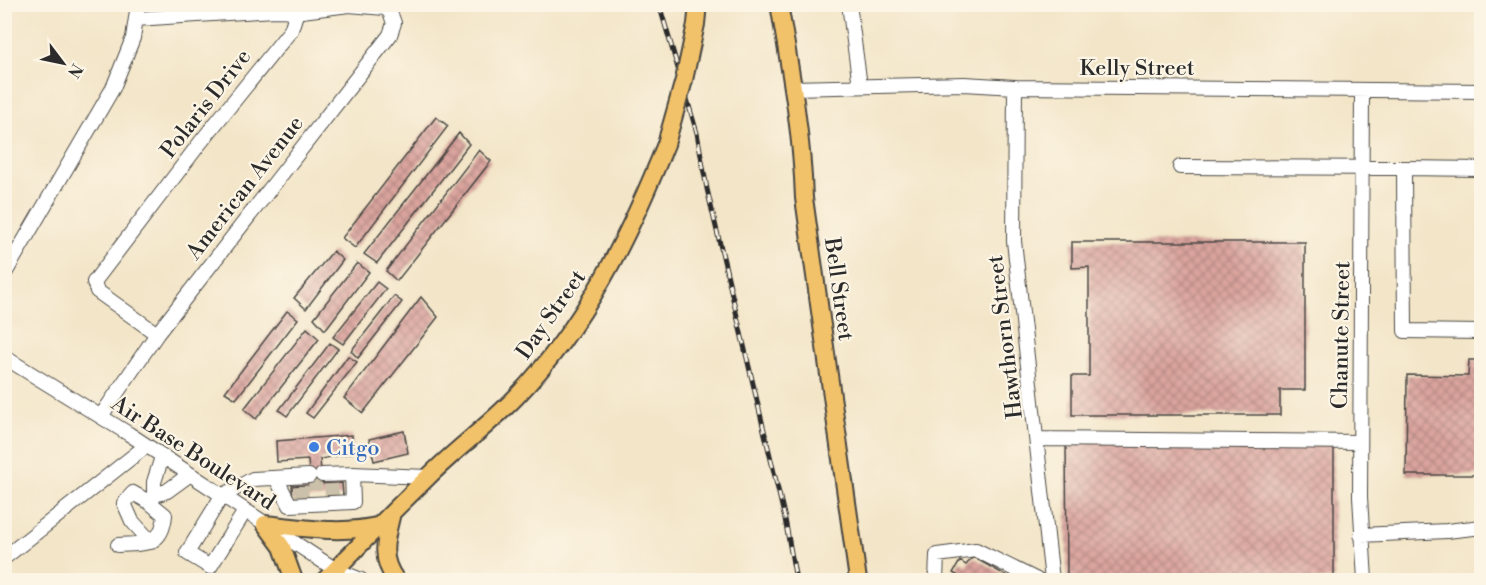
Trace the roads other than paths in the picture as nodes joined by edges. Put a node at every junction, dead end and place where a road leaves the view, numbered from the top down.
1 (138, 4) edge
2 (699, 4) edge
3 (778, 4) edge
4 (849, 4) edge
5 (297, 11) junction
6 (136, 19) junction
7 (860, 86) junction
8 (1015, 87) junction
9 (792, 88) junction
10 (1362, 90) junction
11 (1482, 91) edge
12 (1180, 168) dead end
13 (1363, 168) junction
14 (1404, 168) junction
15 (1482, 169) edge
16 (4, 275) edge
17 (1482, 332) edge
18 (157, 334) junction
19 (4, 357) edge
20 (101, 416) junction
21 (1037, 439) junction
22 (1360, 442) junction
23 (146, 446) junction
24 (162, 457) junction
25 (352, 474) junction
26 (189, 475) junction
27 (428, 477) junction
28 (276, 478) junction
29 (316, 490) junction
30 (222, 496) junction
31 (152, 499) junction
32 (244, 511) junction
33 (387, 521) junction
34 (265, 524) junction
35 (1482, 527) edge
36 (1361, 535) junction
37 (151, 542) junction
38 (118, 545) dead end
39 (4, 558) edge
40 (331, 575) edge
41 (294, 580) edge
42 (361, 580) edge
43 (396, 580) edge
44 (858, 580) edge
45 (936, 580) edge
46 (1037, 580) edge
47 (1052, 580) edge
48 (1365, 580) edge
49 (1475, 580) edge
50 (1482, 580) edge

1 - 6 street
2 - 27 main road, Day Street, bridge
3 - 9 main road, Bell Street
4 - 7 street
5 - 6 street, Polaris Drive
5 - 18 street, Polaris Drive
5 - 18 street, American Avenue
6 - 16 street
7 - 8 street, Kelly Street
7 - 9 street, Kelly Street
8 - 10 street, Kelly Street
8 - 21 street, Hawthorn Street
9 - 44 main road, Bell Street
10 - 11 street, Kelly Street
10 - 13 street, Chanute Street
12 - 13 street
13 - 14 street
13 - 22 street, Chanute Street
14 - 15 street
14 - 17 street
18 - 20 street, American Avenue
19 - 20 street, Air Base Boulevard
20 - 23 street, Air Base Boulevard
21 - 22 street
21 - 47 street, Hawthorn Street
22 - 36 street, Chanute Street
23 - 24 street, Air Base Boulevard
23 - 39 street
24 - 26 street, Air Base Boulevard
24 - 31 street
25 - 27 street
25 - 29 street
25 - 29 street
26 - 30 street, Air Base Boulevard
26 - 31 street
27 - 33 main road, Day Street
28 - 29 street
28 - 29 street
28 - 30 street
30 - 32 street, Air Base Boulevard
30 - 32 street
31 - 37 street
31 - 37 street
32 - 34 street, Air Base Boulevard
33 - 34 main road
33 - 40 main road, Day Street
33 - 43 main road
34 - 40 street, Air Base Boulevard
34 - 41 main road
35 - 36 street
36 - 48 street, Chanute Street
37 - 38 street
40 - 42 street, Air Base Boulevard
45 - 46 street
49 - 50 street

